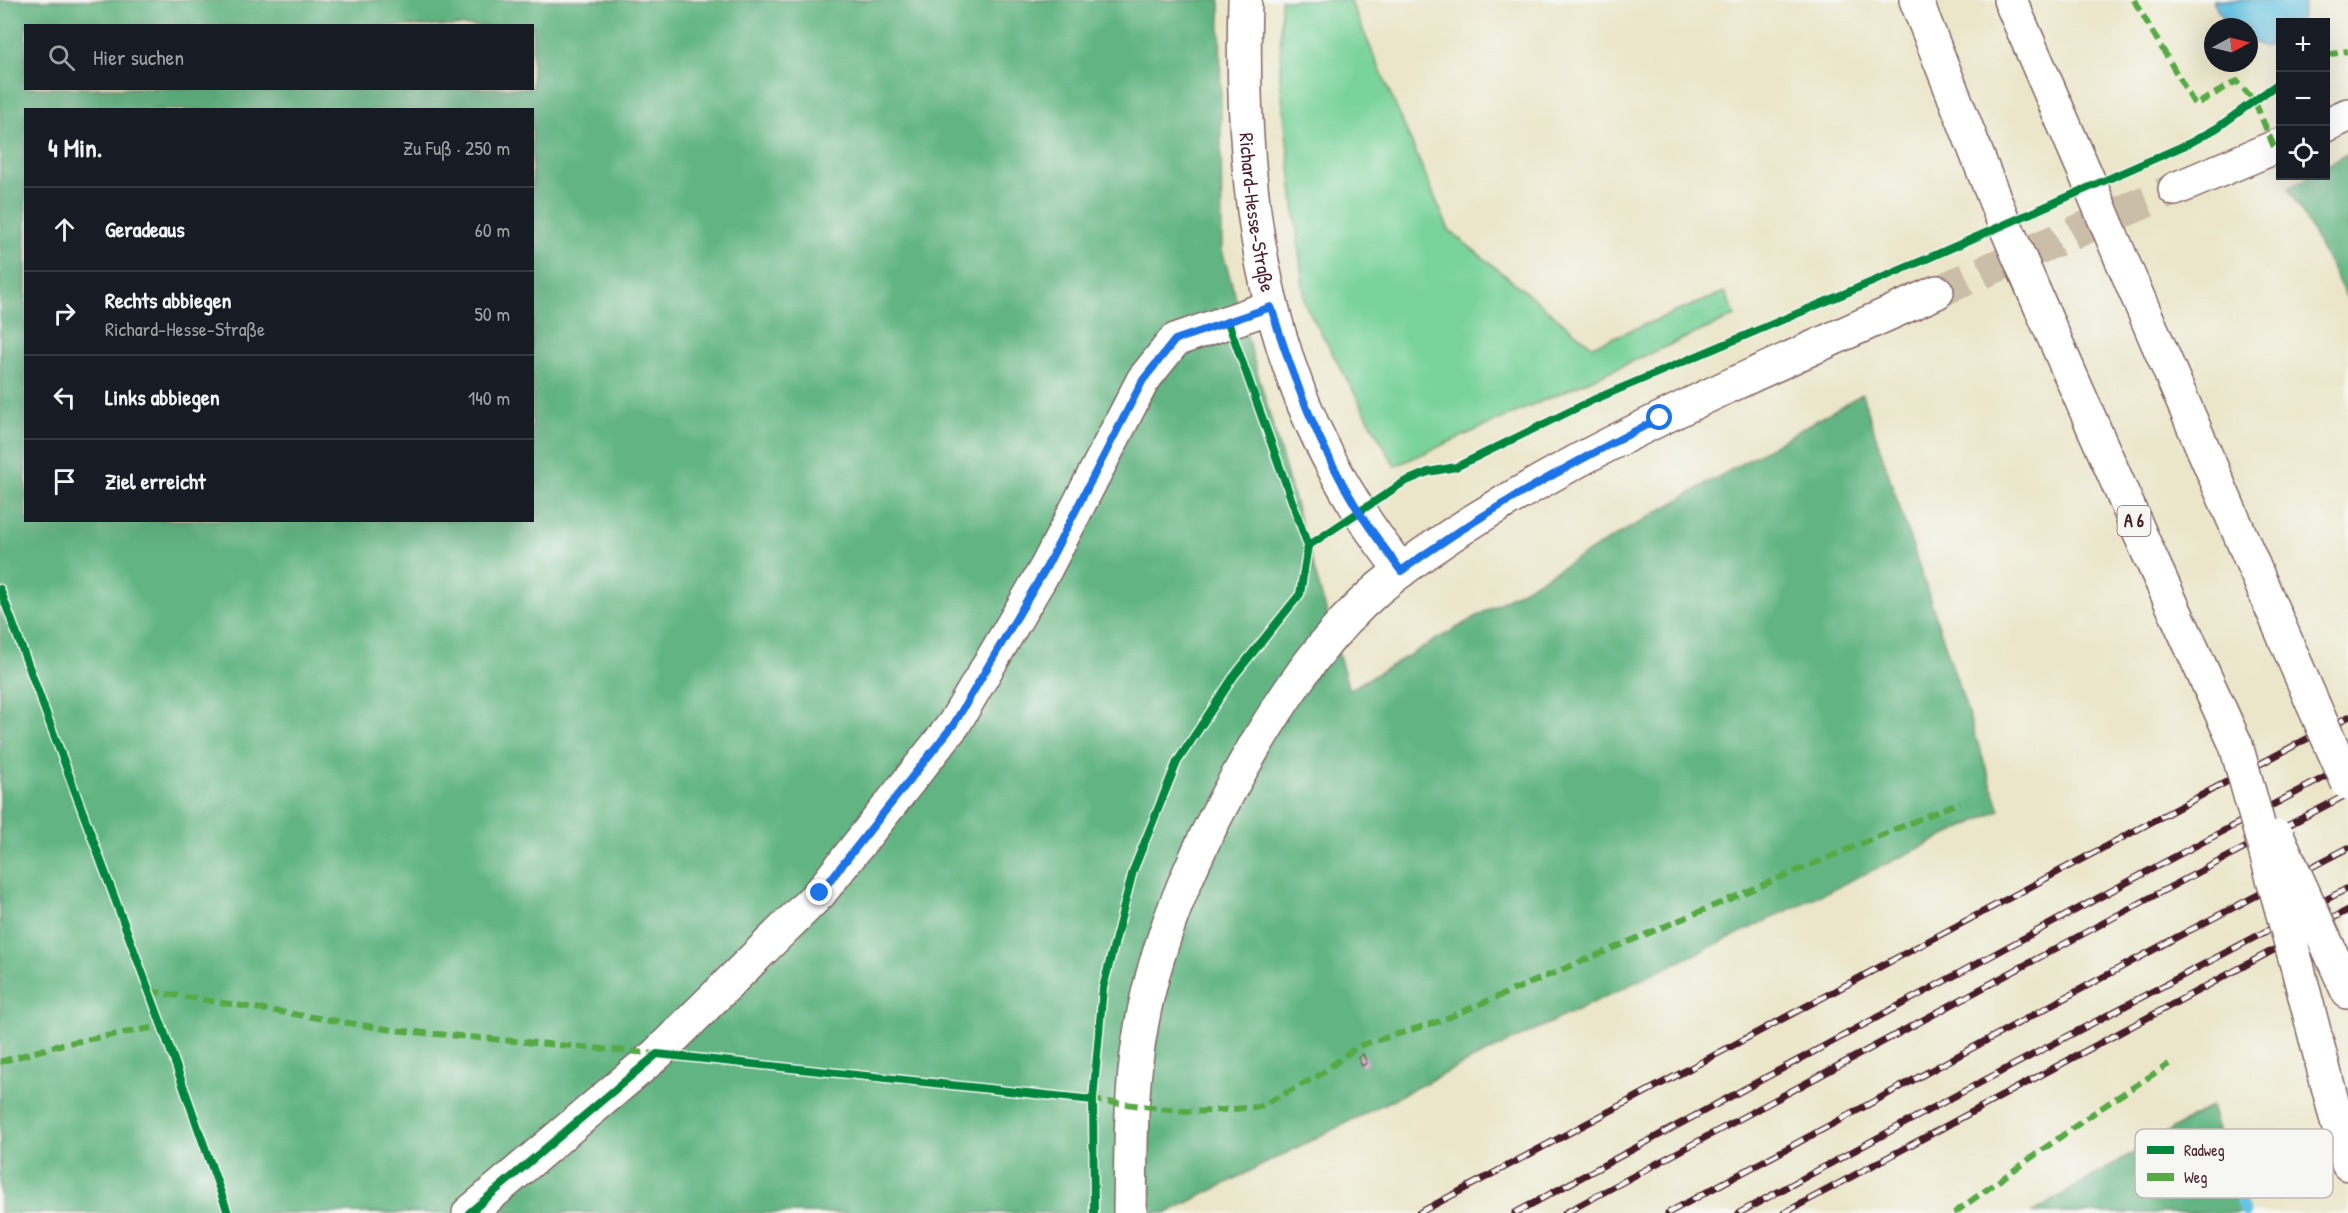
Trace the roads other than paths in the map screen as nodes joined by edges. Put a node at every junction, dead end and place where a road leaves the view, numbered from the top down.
1 (1245, 0) edge
2 (1916, 0) edge
3 (2010, 0) edge
4 (2348, 115) edge
5 (2330, 123) edge
6 (2276, 147) edge
7 (2175, 189) tunnel mouth
8 (1937, 292) tunnel mouth
9 (1271, 307) junction
10 (1401, 571) junction
11 (2236, 746) junction
12 (2348, 783) edge
13 (2348, 992) edge
14 (2348, 1164) edge
15 (469, 1213) edge
16 (1130, 1213) edge

1 - 9 main road, Richard-Hesse-Straße
2 - 11 main road, A 6, bridge
3 - 12 main road, bridge
4 - 5 main road
6 - 7 main road
8 - 10 main road
9 - 10 main road, Richard-Hesse-Straße
9 - 15 main road
10 - 16 main road
11 - 13 main road, A 6, bridge
11 - 14 main road, bridge

